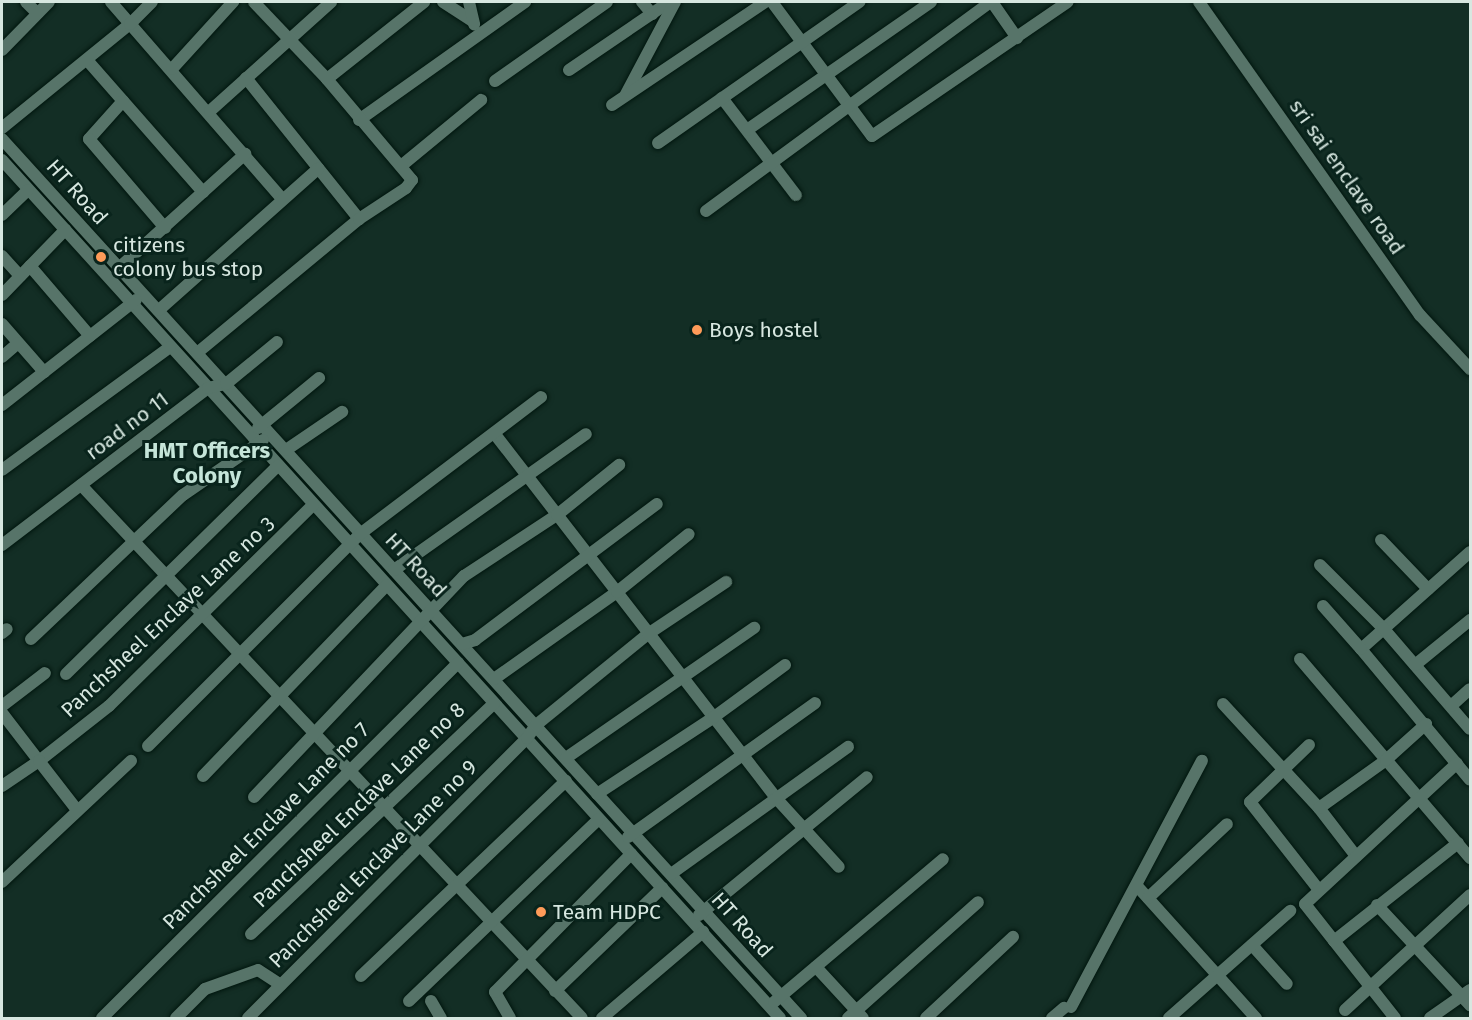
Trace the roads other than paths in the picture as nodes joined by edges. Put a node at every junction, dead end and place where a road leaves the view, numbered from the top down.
1 (26, 2) edge
2 (49, 2) edge
3 (111, 2) edge
4 (152, 2) edge
5 (232, 2) edge
6 (254, 2) edge
7 (331, 2) edge
8 (424, 2) edge
9 (443, 2) edge
10 (469, 2) edge
11 (525, 2) edge
12 (607, 2) edge
13 (642, 2) edge
14 (669, 2) edge
15 (675, 2) edge
16 (765, 2) edge
17 (772, 2) edge
18 (859, 2) edge
19 (931, 2) edge
20 (992, 2) edge
21 (1068, 2) edge
22 (1199, 2) edge
23 (37, 13) junction
24 (652, 14) junction
25 (472, 21) junction
26 (130, 24) junction
27 (479, 33) junction
28 (288, 37) junction
29 (1017, 38) junction
30 (800, 42) junction
31 (3, 44) edge
32 (87, 60) junction
33 (172, 69) junction
34 (569, 70) dead end
35 (826, 74) junction
36 (246, 78) junction
37 (327, 79) junction
38 (495, 81) dead end
39 (625, 95) junction
40 (722, 98) junction
41 (481, 100) dead end
42 (123, 102) junction
43 (612, 105) dead end
44 (847, 105) junction
45 (210, 111) junction
46 (358, 120) junction
47 (2, 128) edge
48 (747, 130) junction
49 (2, 139) edge
50 (658, 143) dead end
51 (245, 154) junction
52 (2, 160) edge
53 (772, 161) junction
54 (401, 166) junction
55 (318, 169) junction
56 (28, 190) junction
57 (203, 192) junction
58 (796, 195) dead end
59 (282, 199) junction
60 (706, 211) dead end
61 (2, 215) edge
62 (359, 219) junction
63 (165, 228) junction
64 (65, 230) junction
65 (2, 256) edge
66 (120, 267) junction
67 (25, 271) junction
68 (144, 294) junction
69 (2, 295) edge
70 (132, 304) junction
71 (159, 310) junction
72 (2, 324) edge
73 (90, 336) junction
74 (277, 342) dead end
75 (18, 343) junction
76 (170, 347) junction
77 (197, 353) junction
78 (2, 357) edge
79 (1470, 369) edge
80 (44, 372) junction
81 (319, 378) dead end
82 (226, 384) junction
83 (208, 388) junction
84 (541, 397) dead end
85 (2, 405) edge
86 (342, 412) dead end
87 (268, 429) junction
88 (249, 433) junction
89 (494, 433) junction
90 (586, 434) dead end
91 (258, 443) junction
92 (286, 450) junction
93 (619, 465) dead end
94 (278, 466) junction
95 (2, 470) edge
96 (527, 476) junction
97 (81, 486) junction
98 (657, 504) dead end
99 (314, 505) junction
100 (557, 515) junction
101 (360, 534) junction
102 (689, 534) dead end
103 (1381, 540) dead end
104 (134, 542) junction
105 (349, 544) junction
106 (2, 545) edge
107 (1470, 552) edge
108 (587, 553) junction
109 (1320, 565) dead end
110 (394, 570) junction
111 (167, 578) junction
112 (726, 582) dead end
113 (387, 585) junction
114 (1428, 589) junction
115 (617, 592) junction
116 (1323, 606) dead end
117 (429, 608) junction
118 (203, 616) junction
119 (419, 620) junction
120 (1470, 620) edge
121 (754, 628) dead end
122 (1383, 628) junction
123 (648, 634) junction
124 (31, 639) dead end
125 (462, 644) junction
126 (1361, 649) junction
127 (242, 655) junction
128 (1300, 659) dead end
129 (458, 663) junction
130 (785, 665) dead end
131 (1415, 665) junction
132 (45, 673) dead end
133 (66, 674) dead end
134 (682, 676) junction
135 (494, 679) junction
136 (1470, 689) edge
137 (281, 696) junction
138 (494, 703) junction
139 (815, 704) dead end
140 (1222, 704) dead end
141 (2, 706) edge
142 (1451, 706) junction
143 (2, 713) edge
144 (714, 717) junction
145 (1426, 724) junction
146 (536, 725) junction
147 (1470, 729) edge
148 (312, 732) junction
149 (527, 738) junction
150 (1309, 745) dead end
151 (147, 746) dead end
152 (848, 747) dead end
153 (745, 757) junction
154 (566, 758) junction
155 (131, 760) dead end
156 (1386, 760) junction
157 (39, 761) junction
158 (1202, 761) dead end
159 (1457, 763) junction
160 (1282, 768) junction
161 (349, 770) junction
162 (203, 776) dead end
163 (867, 777) dead end
164 (1470, 780) edge
165 (566, 781) junction
166 (2, 786) edge
167 (597, 794) junction
168 (254, 797) dead end
169 (777, 798) junction
170 (1419, 799) junction
171 (386, 808) junction
172 (1319, 808) junction
173 (77, 810) junction
174 (598, 819) junction
175 (1227, 824) dead end
176 (804, 830) junction
177 (633, 834) junction
178 (420, 843) junction
179 (620, 843) junction
180 (1458, 843) junction
181 (631, 854) junction
182 (1356, 856) junction
183 (1470, 858) edge
184 (942, 859) dead end
185 (839, 867) dead end
186 (671, 874) junction
187 (2, 882) edge
188 (459, 885) junction
189 (1137, 886) junction
190 (662, 888) junction
191 (1319, 890) junction
192 (1470, 895) edge
193 (1148, 898) junction
194 (978, 902) dead end
195 (1377, 905) junction
196 (703, 910) junction
197 (1290, 911) dead end
198 (492, 921) junction
199 (693, 921) junction
200 (703, 932) junction
201 (252, 934) dead end
202 (1013, 937) dead end
203 (1334, 941) junction
204 (1252, 945) junction
205 (1414, 945) junction
206 (527, 957) junction
207 (816, 967) junction
208 (1217, 975) junction
209 (361, 976) dead end
210 (1287, 984) dead end
211 (281, 985) junction
212 (1372, 989) junction
213 (555, 991) junction
214 (781, 997) junction
215 (1468, 997) edge
216 (431, 1000) dead end
217 (409, 1001) dead end
218 (769, 1006) junction
219 (1341, 1014) edge
220 (856, 1016) edge
221 (1248, 1016) edge
222 (251, 1017) edge
223 (103, 1018) edge
224 (176, 1018) edge
225 (441, 1018) edge
226 (510, 1018) edge
227 (582, 1018) edge
228 (602, 1018) edge
229 (780, 1018) edge
230 (801, 1018) edge
231 (926, 1018) edge
232 (1052, 1018) edge
233 (1169, 1018) edge
234 (1395, 1018) edge
235 (1430, 1018) edge

1 - 23 street
2 - 23 street
3 - 26 street
4 - 26 street
5 - 33 street
6 - 28 street
7 - 28 street
8 - 37 street
9 - 25 street
10 - 25 street
11 - 27 street
12 - 38 street
13 - 24 street
14 - 24 street
15 - 39 street
16 - 39 street
17 - 30 street
18 - 30 street
19 - 35 street
20 - 29 street
20 - 44 street
21 - 29 street
22 - 79 street, sri sai enclave road
23 - 31 street
24 - 34 street
25 - 27 street
26 - 32 street
26 - 33 street
27 - 46 street
28 - 36 street
28 - 37 street
29 - 44 street
30 - 35 street
30 - 40 street
32 - 42 street
32 - 47 street
33 - 45 street
35 - 44 street
35 - 48 street
36 - 45 street
36 - 55 street
37 - 46 street
39 - 43 street
40 - 48 street
40 - 50 street
41 - 54 street
42 - 57 street
42 - 63 street
44 - 53 street
45 - 51 street
46 - 54 street
48 - 53 street
49 - 66 street, HT Road
51 - 57 street
51 - 59 street
52 - 56 street, HT Road
53 - 58 street
53 - 60 street
54 - 62 street
55 - 59 street
55 - 62 street
56 - 61 street
56 - 64 street, HT Road
57 - 63 street
59 - 71 street
62 - 77 street
63 - 66 street
64 - 67 street
64 - 70 street, HT Road
65 - 67 street
66 - 68 street, HT Road
67 - 69 street
67 - 73 street
68 - 70 street
68 - 71 street, HT Road
70 - 73 street
70 - 76 street, HT Road
71 - 77 street, HT Road
72 - 75 street
73 - 80 street
74 - 82 street, road no 11
75 - 78 street
75 - 80 street
76 - 83 street, HT Road
76 - 95 street
77 - 82 street, HT Road
80 - 85 street
81 - 87 street
82 - 83 street, road no 11
82 - 87 street, HT Road
83 - 88 street, HT Road
83 - 97 street, road no 11
84 - 89 street
86 - 92 street
87 - 88 street
87 - 91 street
87 - 92 street, HT Road
88 - 91 street, HT Road
89 - 96 street
89 - 101 street
90 - 96 street
91 - 94 street, HT Road
91 - 104 street
92 - 101 street, HT Road
93 - 100 street
94 - 99 street, HT Road
94 - 111 street
96 - 100 street
96 - 110 street
97 - 104 street
97 - 106 street, road no 11
98 - 108 street
99 - 105 street, HT Road
99 - 118 street, Panchsheel Enclave Lane no 3
100 - 108 street
100 - 117 street
101 - 105 street
101 - 110 street, HT Road
102 - 115 street
103 - 114 street
104 - 111 street
104 - 124 street
105 - 113 street, HT Road
105 - 127 street
107 - 114 street
108 - 115 street
108 - 125 street
109 - 122 street
110 - 117 street, HT Road
111 - 118 street
111 - 133 street
112 - 123 street, Panchsheel Enclave Lane no 9
113 - 119 street, HT Road
113 - 137 street
114 - 122 street
115 - 123 street
115 - 135 street
116 - 126 street
117 - 119 street
117 - 125 street, HT Road
118 - 127 street
118 - 157 street, Panchsheel Enclave Lane no 3
119 - 129 street, HT Road
119 - 148 street
120 - 131 street
121 - 134 street
122 - 126 street
122 - 131 street
123 - 134 street
123 - 146 street, Panchsheel Enclave Lane no 9
125 - 135 street, HT Road
126 - 145 street
127 - 137 street
127 - 151 street
128 - 156 street
129 - 138 street, HT Road
129 - 161 street, Panchsheel Enclave Lane no 7
130 - 144 street
131 - 142 street
132 - 141 street
134 - 144 street
134 - 154 street
135 - 146 street, HT Road
136 - 142 street
137 - 148 street
137 - 162 street
138 - 149 street, HT Road
138 - 171 street, Panchsheel Enclave Lane no 8
139 - 153 street
140 - 160 street
142 - 147 street
143 - 157 street
144 - 153 street
144 - 167 street
145 - 156 street
145 - 159 street
146 - 149 street, Panchsheel Enclave Lane no 9
146 - 154 street, HT Road
148 - 161 street
148 - 168 street
149 - 165 street, HT Road
149 - 178 street, Panchsheel Enclave Lane no 9
150 - 160 street
152 - 169 street
153 - 169 street
153 - 177 street
154 - 167 street, HT Road
155 - 173 street
156 - 170 street
156 - 172 street
157 - 166 street, Panchsheel Enclave Lane no 3
157 - 173 street
158 - 189 street
159 - 164 street
159 - 170 street
160 - 172 street
160 - 191 street
161 - 171 street
161 - 223 street, Panchsheel Enclave Lane no 7
163 - 176 street
165 - 174 street, HT Road
165 - 188 street
167 - 177 street, HT Road
169 - 176 street
169 - 186 street
170 - 180 street
170 - 182 street
171 - 178 street
171 - 201 street, Panchsheel Enclave Lane no 8
172 - 182 street
173 - 187 street
174 - 179 street, HT Road
174 - 198 street
175 - 193 street
176 - 185 street
176 - 196 street
177 - 179 street
177 - 186 street, HT Road
178 - 188 street
178 - 211 street, Panchsheel Enclave Lane no 9
179 - 181 street, HT Road
180 - 183 street
180 - 195 street
181 - 190 street, HT Road
181 - 206 street
182 - 191 street
184 - 207 street
186 - 196 street, HT Road
188 - 198 street
188 - 209 street
189 - 193 street
189 - 232 street
190 - 199 street, HT Road
190 - 213 street
191 - 203 street
192 - 205 street
193 - 208 street
194 - 220 street
195 - 203 street
195 - 205 street
196 - 199 street
196 - 214 street, HT Road
197 - 204 street
198 - 206 street
198 - 217 street
199 - 200 street, HT Road
200 - 218 street, HT Road
200 - 228 street
202 - 231 street
203 - 212 street
204 - 208 street
204 - 210 street
205 - 212 street
205 - 215 street
206 - 213 street
206 - 226 street
207 - 214 street
207 - 220 street
208 - 221 street
208 - 233 street
211 - 222 street, Panchsheel Enclave Lane no 9
211 - 224 street
212 - 219 street
212 - 234 street
213 - 227 street
214 - 218 street
214 - 230 street, HT Road
215 - 235 street
216 - 225 street
218 - 229 street, HT Road

